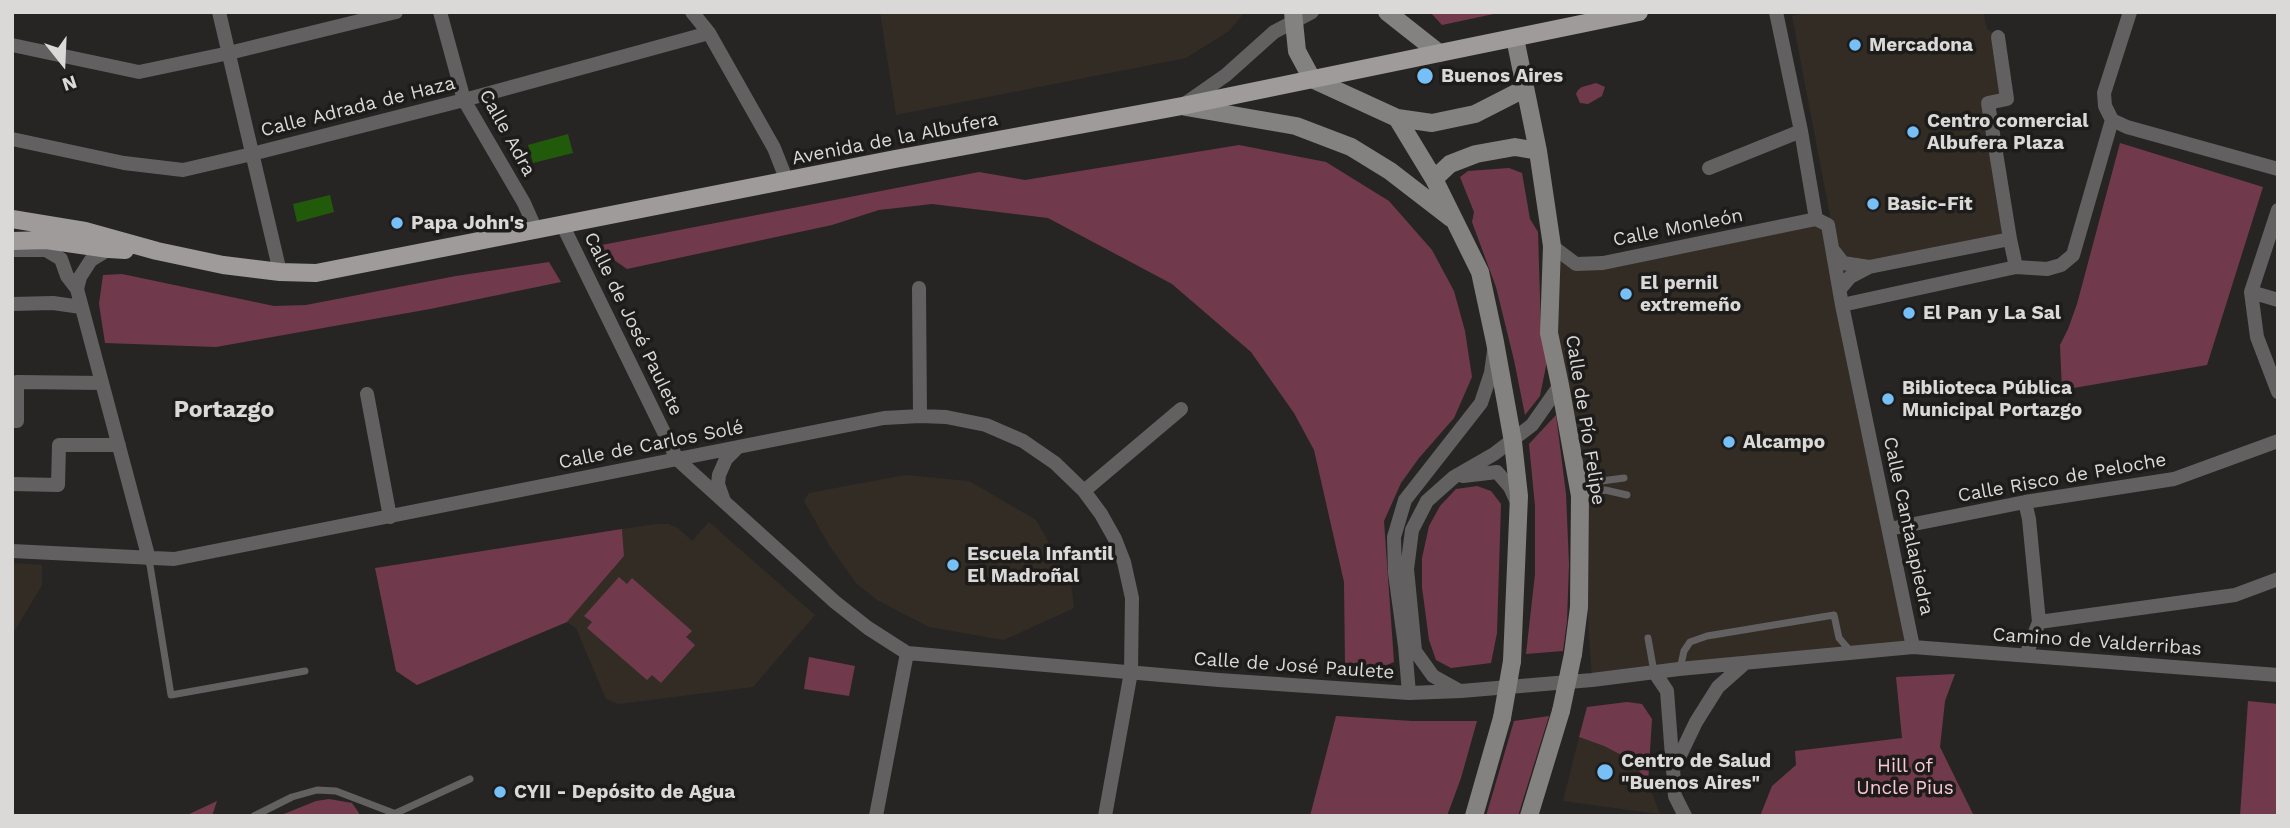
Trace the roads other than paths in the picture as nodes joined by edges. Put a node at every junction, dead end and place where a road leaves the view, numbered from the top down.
1 (219, 12) edge
2 (396, 12) edge
3 (440, 12) edge
4 (692, 12) edge
5 (1312, 12) edge
6 (1639, 12) edge
7 (1776, 12) edge
8 (2130, 12) edge
9 (1386, 13) edge
10 (1294, 17) edge
11 (709, 33) junction
12 (1515, 37) junction
13 (1998, 37) dead end
14 (12, 45) edge
15 (1439, 52) junction
16 (229, 53) junction
17 (1312, 79) junction
18 (1524, 89) junction
19 (464, 100) junction
20 (1182, 106) junction
21 (1397, 118) junction
22 (2112, 120) junction
23 (1801, 131) junction
24 (12, 139) edge
25 (1538, 151) junction
26 (252, 154) junction
27 (1709, 168) dead end
28 (2278, 169) edge
29 (1434, 179) junction
30 (787, 181) junction
31 (2278, 210) edge
32 (12, 219) edge
33 (1816, 219) junction
34 (1456, 223) junction
35 (562, 224) junction
36 (536, 230) junction
37 (2010, 239) junction
38 (12, 241) edge
39 (1552, 246) junction
40 (1832, 248) junction
41 (109, 249) junction
42 (12, 250) edge
43 (157, 251) junction
44 (1869, 267) junction
45 (2016, 267) junction
46 (280, 272) junction
47 (919, 288) dead end
48 (77, 289) junction
49 (1840, 289) junction
50 (2251, 292) junction
51 (2278, 300) edge
52 (12, 304) edge
53 (1842, 305) junction
54 (81, 307) junction
55 (1496, 342) junction
56 (102, 383) junction
57 (1560, 385) junction
58 (2278, 392) edge
59 (367, 394) dead end
60 (1181, 409) dead end
61 (920, 416) junction
62 (12, 421) edge
63 (2278, 441) edge
64 (1513, 442) junction
65 (119, 445) junction
66 (738, 447) junction
67 (677, 459) junction
68 (1454, 477) junction
69 (1624, 478) dead end
70 (12, 484) edge
71 (1579, 490) junction
72 (1084, 491) junction
73 (1627, 495) dead end
74 (725, 502) junction
75 (2025, 502) junction
76 (1518, 505) junction
77 (390, 517) junction
78 (1889, 529) junction
79 (12, 551) edge
80 (149, 559) junction
81 (2278, 579) edge
82 (2039, 622) junction
83 (1648, 638) dead end
84 (1913, 647) junction
85 (908, 653) junction
86 (1852, 653) junction
87 (2026, 655) junction
88 (1744, 664) junction
89 (1679, 669) junction
90 (305, 671) dead end
91 (1132, 672) junction
92 (1655, 673) junction
93 (2278, 675) edge
94 (1461, 691) junction
95 (1409, 693) junction
96 (1672, 771) junction
97 (470, 779) dead end
98 (393, 815) edge
99 (254, 816) edge
100 (876, 816) edge
101 (1105, 816) edge
102 (1474, 816) edge
103 (1529, 816) edge
104 (1685, 816) edge

1 - 16 street
2 - 16 street
3 - 19 street, Calle Adra
4 - 11 street
5 - 10 street
6 - 12 main road, Avenida de la Albufera
7 - 23 street, Calle Cantalapiedra
8 - 22 street
9 - 15 street
10 - 17 street
10 - 20 street
11 - 19 street, Calle Adrada de Haza
11 - 30 street
12 - 15 main road, Avenida de la Albufera
12 - 18 street, Calle de Pío Felipe
13 - 37 street
14 - 16 street
15 - 17 main road, Avenida de la Albufera
16 - 26 street
17 - 20 main road, Avenida de la Albufera
17 - 21 street
18 - 21 street
18 - 25 street, Calle de Pío Felipe
19 - 26 street, Calle Adrada de Haza
19 - 36 street, Calle Adra
20 - 30 main road, Avenida de la Albufera
20 - 34 street
21 - 29 street
22 - 28 street
22 - 45 street
23 - 27 street
23 - 33 street, Calle Cantalapiedra
24 - 26 street, Calle Adrada de Haza
25 - 29 street
25 - 39 street, Calle de Pío Felipe
26 - 46 street
29 - 34 street
30 - 35 main road, Avenida de la Albufera
31 - 50 street
32 - 43 main road, Avenida de la Albufera
33 - 39 street, Calle Monleón
33 - 40 street, Calle Cantalapiedra
34 - 55 street
35 - 36 main road, Avenida de la Albufera
35 - 67 street, Calle de José Paulete
36 - 46 main road, Avenida de la Albufera
37 - 44 street
37 - 45 street
38 - 41 main road, Avenida de la Albufera
39 - 57 street, Calle de Pío Felipe
40 - 44 street
40 - 49 street, Calle Cantalapiedra
41 - 43 main road, Avenida de la Albufera
41 - 48 street
42 - 48 street
43 - 46 main road, Avenida de la Albufera
44 - 49 street
45 - 53 street
47 - 61 street
48 - 54 street
49 - 53 street, Calle Cantalapiedra
50 - 51 street
50 - 58 street
52 - 54 street
53 - 78 street, Calle Cantalapiedra
54 - 56 street
55 - 64 street
55 - 95 street
56 - 62 street
56 - 65 street
57 - 64 street
57 - 71 street, Calle de Pío Felipe
59 - 77 street
60 - 72 street
61 - 66 street, Calle de Carlos Solé
61 - 72 street, Calle de Carlos Solé
63 - 75 street, Calle Risco de Peloche
64 - 68 street
64 - 76 street
65 - 70 street
65 - 80 street
66 - 67 street, Calle de Carlos Solé
66 - 74 street
67 - 74 street, Calle de José Paulete
67 - 77 street, Calle de Carlos Solé
68 - 76 street
68 - 94 street
69 - 71 lane
71 - 73 lane
71 - 103 street, Calle de Pío Felipe, bridge
72 - 91 street, Calle de Carlos Solé
74 - 85 street, Calle de José Paulete
75 - 78 street, Calle Risco de Peloche
75 - 82 street
76 - 102 street, bridge
77 - 80 street, Calle de Carlos Solé
78 - 84 street, Calle Cantalapiedra
79 - 80 street, Calle de Carlos Solé
80 - 90 lane
81 - 82 street
82 - 87 street
83 - 92 lane
84 - 86 street, Calle de José Paulete
84 - 87 street, Camino de Valderribas
85 - 91 street, Calle de José Paulete
85 - 100 street
86 - 88 street, Calle de José Paulete
86 - 89 lane
87 - 93 street, Camino de Valderribas
88 - 89 street, Calle de José Paulete
88 - 96 street
89 - 92 street, Calle de José Paulete
91 - 95 street, Calle de José Paulete
91 - 101 street, Calle de Carlos Solé
92 - 94 street, Calle de José Paulete
92 - 96 street
94 - 95 street, Calle de José Paulete
96 - 104 street
97 - 98 lane
98 - 99 lane

